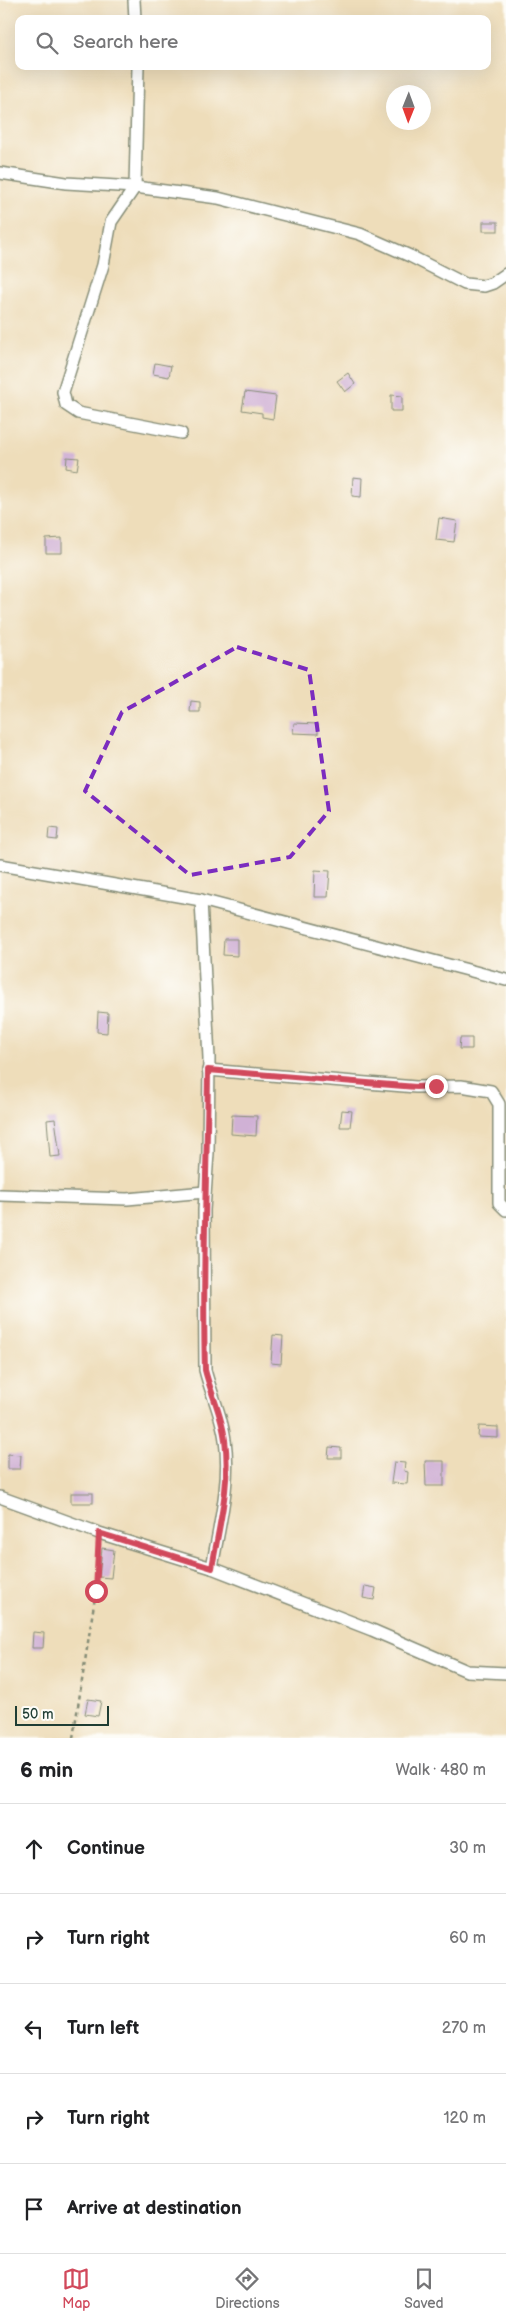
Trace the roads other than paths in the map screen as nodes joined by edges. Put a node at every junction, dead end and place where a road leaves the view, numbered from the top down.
1 (134, 0) edge
2 (135, 15) edge
3 (138, 70) edge
4 (0, 173) edge
5 (135, 187) junction
6 (506, 274) edge
7 (181, 433) dead end
8 (0, 864) edge
9 (200, 900) junction
10 (506, 980) edge
11 (208, 1070) junction
12 (205, 1192) junction
13 (0, 1194) edge
14 (506, 1210) edge
15 (0, 1497) edge
16 (212, 1568) junction
17 (506, 1673) edge

1 - 2 street
3 - 5 street
4 - 5 street
5 - 6 street
5 - 7 street
8 - 9 street
9 - 10 street
9 - 11 street
11 - 12 street
11 - 14 street
12 - 13 street
12 - 16 street
15 - 16 street
16 - 17 street

